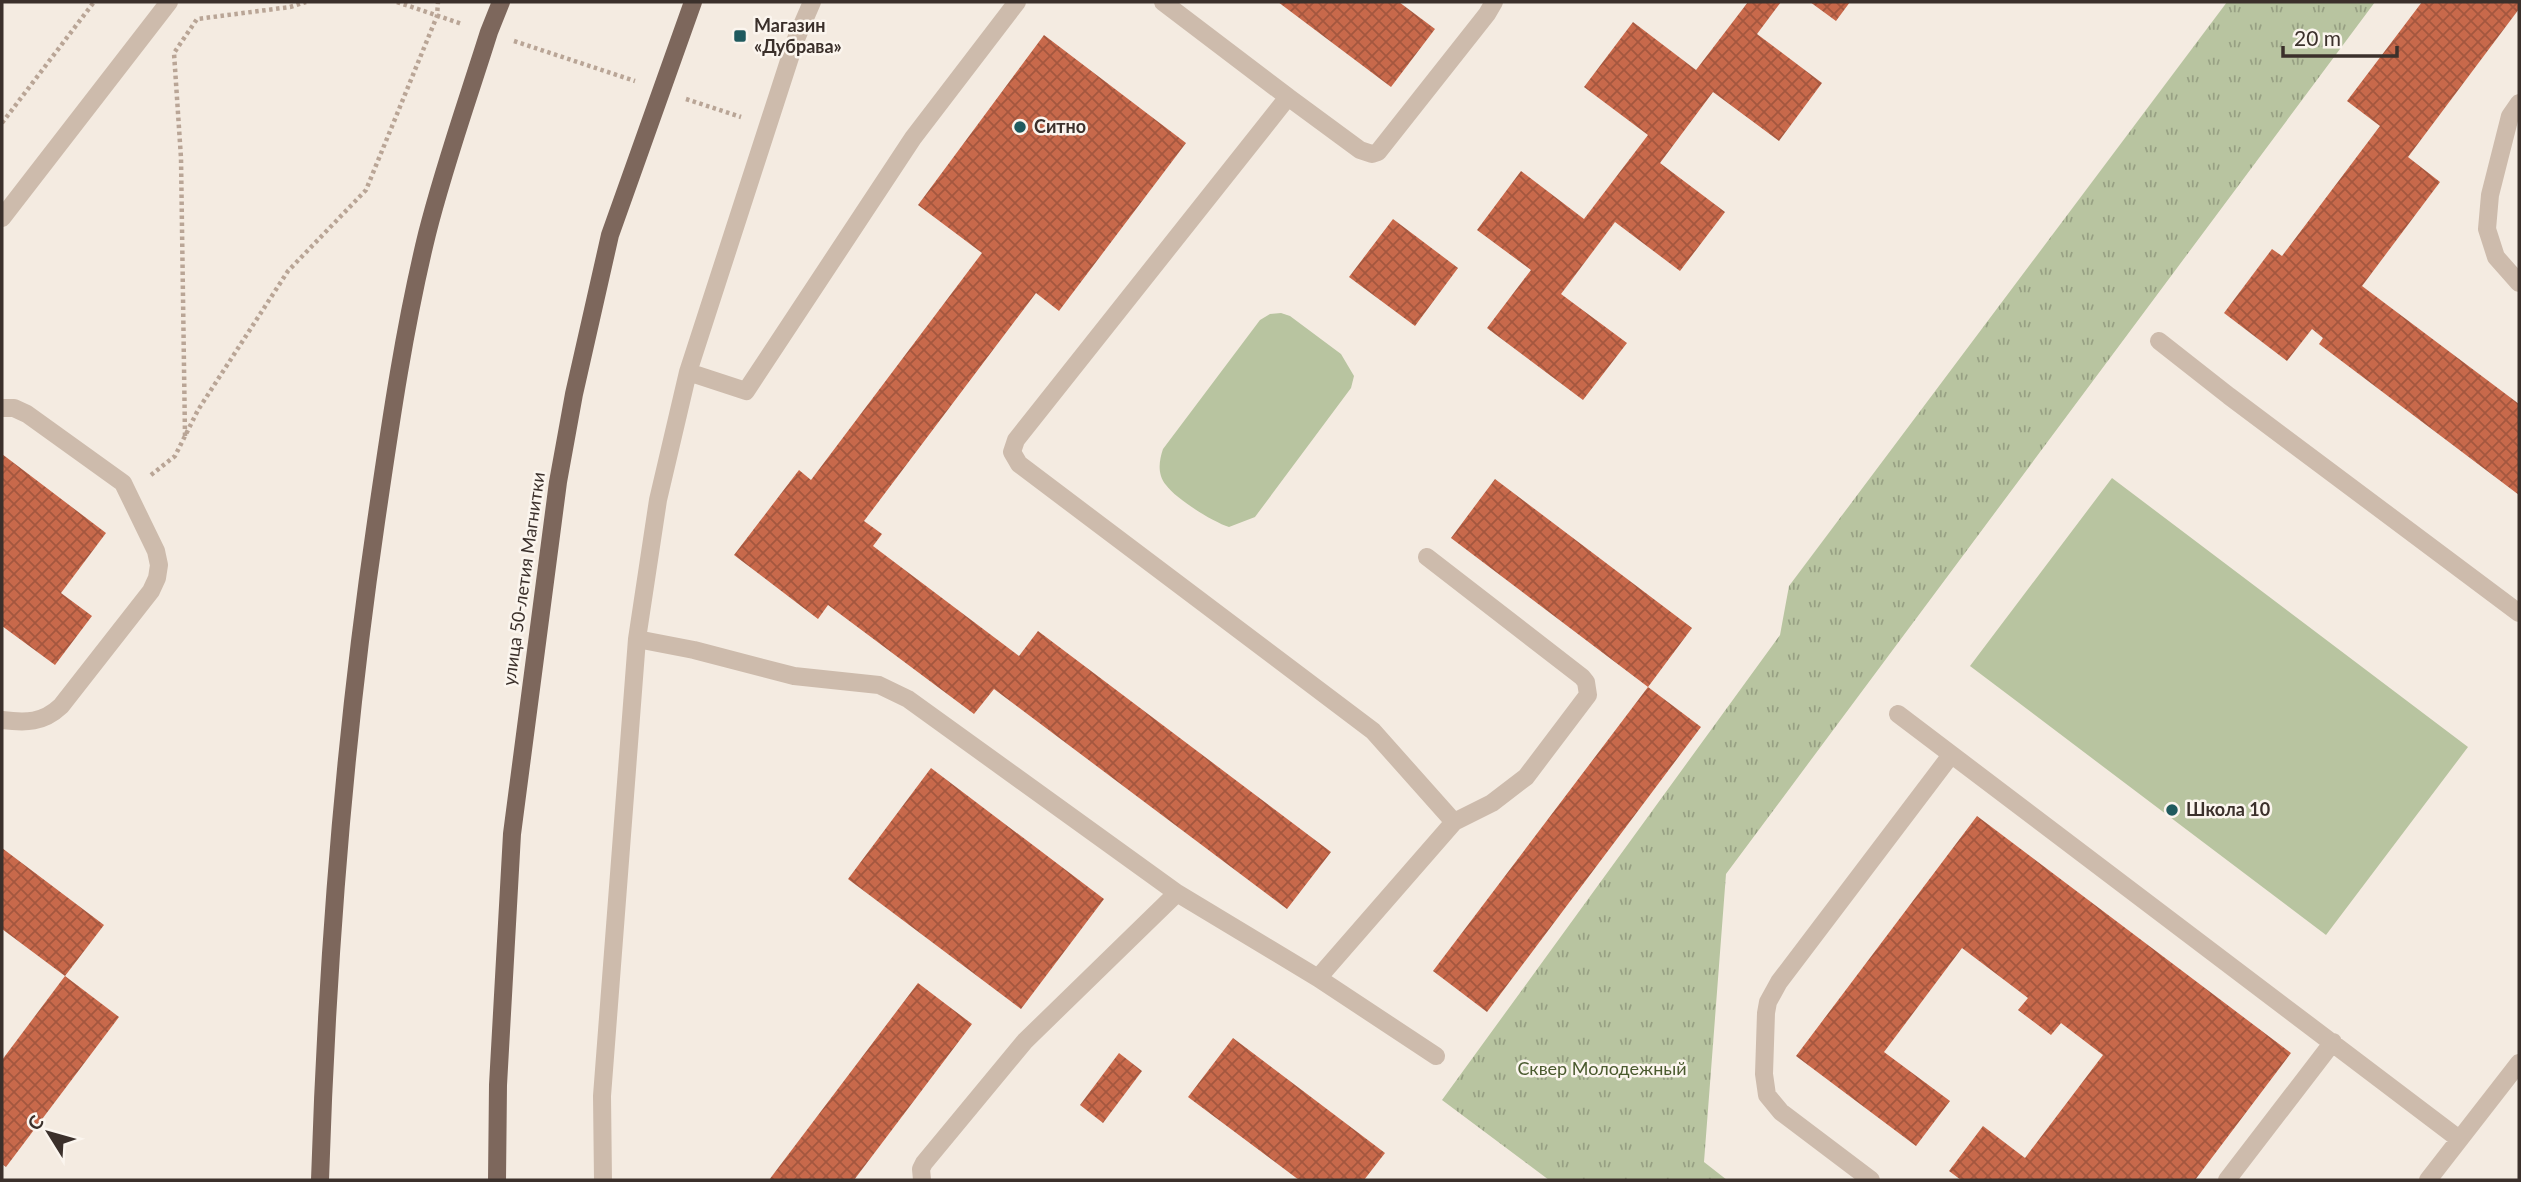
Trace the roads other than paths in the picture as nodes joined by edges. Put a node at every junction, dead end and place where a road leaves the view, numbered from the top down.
1 (169, 2) edge
2 (501, 2) edge
3 (693, 2) edge
4 (812, 2) edge
5 (1017, 2) edge
6 (1163, 2) edge
7 (1494, 2) edge
8 (1288, 97) junction
9 (2519, 103) edge
10 (2, 218) edge
11 (2519, 283) edge
12 (2159, 341) dead end
13 (688, 372) junction
14 (2, 408) edge
15 (1427, 557) dead end
16 (2519, 613) edge
17 (637, 639) junction
18 (1898, 715) dead end
19 (2, 720) edge
20 (1951, 755) junction
21 (1454, 822) junction
22 (1177, 893) junction
23 (1318, 978) junction
24 (2333, 1042) junction
25 (1436, 1056) dead end
26 (2519, 1063) edge
27 (2459, 1139) junction
28 (320, 1180) edge
29 (497, 1180) edge
30 (603, 1180) edge
31 (922, 1180) edge
32 (1871, 1180) edge
33 (2227, 1180) edge
34 (2428, 1180) edge

1 - 10 lane
2 - 28 main road
3 - 29 main road, улица 50-летия Магнитки
4 - 13 lane
5 - 13 lane
6 - 8 lane
7 - 8 lane
8 - 21 lane
9 - 11 lane
12 - 16 lane
13 - 17 lane
14 - 19 lane
15 - 21 lane
17 - 22 lane
17 - 30 lane
18 - 20 lane
20 - 24 lane
20 - 32 lane
21 - 23 lane
22 - 23 lane
22 - 31 lane
23 - 25 lane
24 - 27 lane
24 - 33 lane
26 - 27 lane
27 - 34 lane

